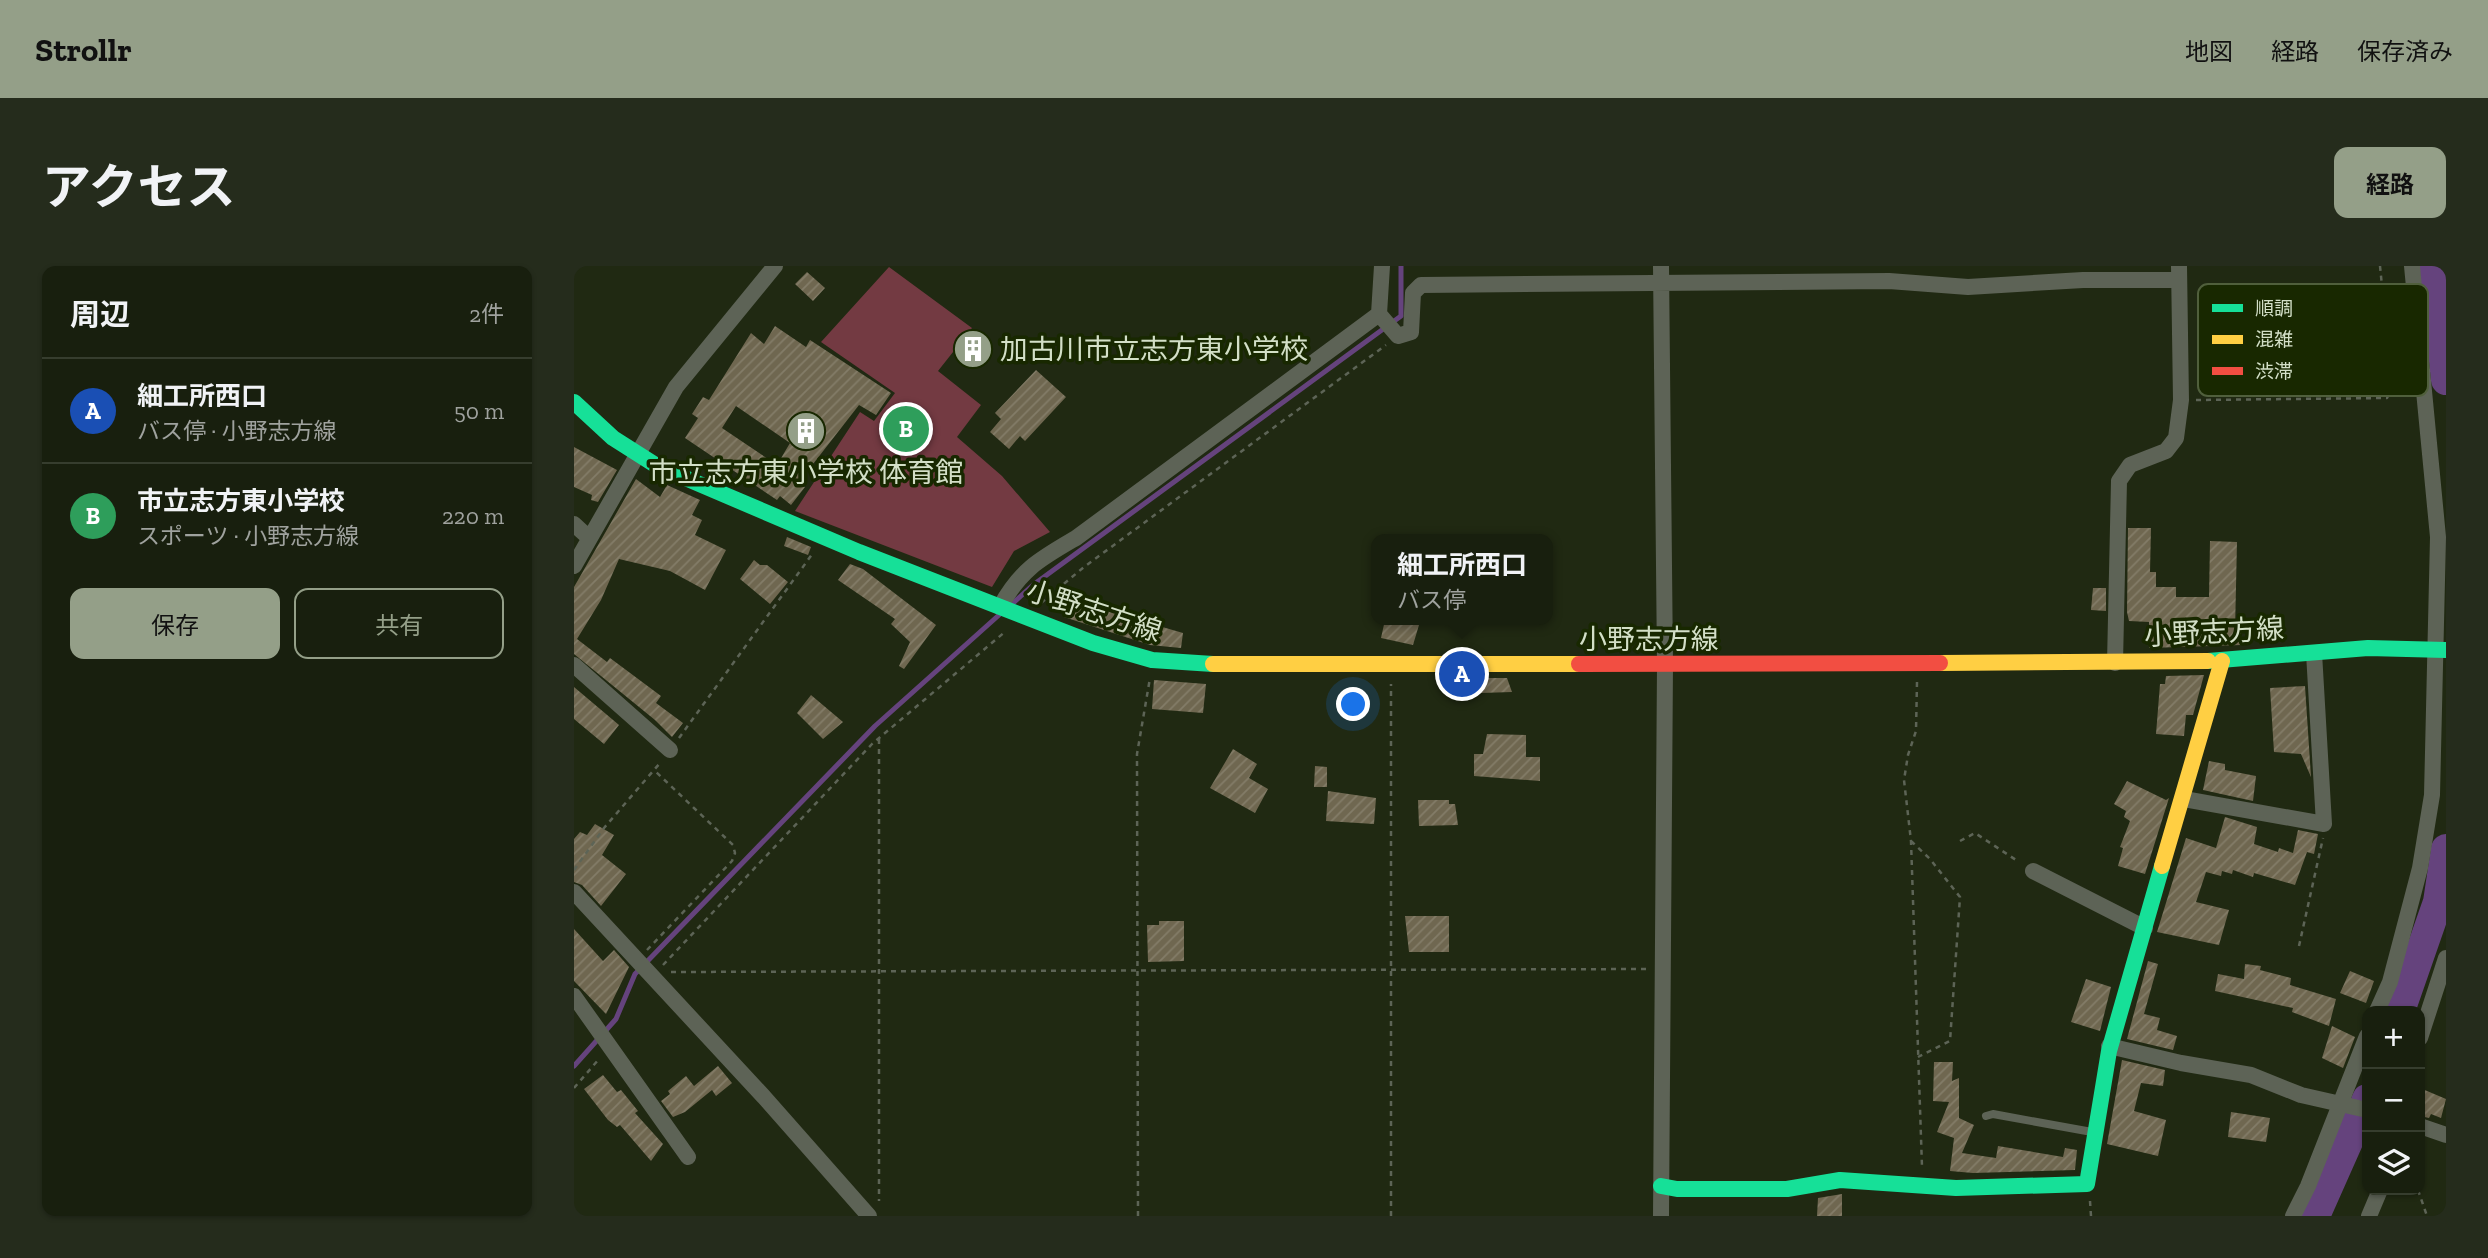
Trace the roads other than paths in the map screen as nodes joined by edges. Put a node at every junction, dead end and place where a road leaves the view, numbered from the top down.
1 (775, 266) edge
2 (1382, 266) edge
3 (1661, 266) edge
4 (2412, 266) edge
5 (2179, 273) edge
6 (1662, 284) junction
7 (2414, 284) edge
8 (1379, 314) junction
9 (2424, 396) edge
10 (574, 402) edge
11 (635, 454) junction
12 (574, 524) edge
13 (588, 537) junction
14 (574, 566) edge
15 (1000, 607) junction
16 (2440, 650) edge
17 (2314, 653) junction
18 (2222, 661) junction
19 (2115, 663) junction
20 (574, 665) edge
21 (1665, 665) junction
22 (670, 750) road end
23 (2185, 799) junction
24 (2034, 871) road end
25 (574, 892) edge
26 (2145, 928) junction
27 (2446, 958) edge
28 (574, 996) edge
29 (2379, 1006) edge
30 (2425, 1023) edge
31 (2109, 1046) junction
32 (2362, 1048) edge
33 (2340, 1102) junction
34 (2362, 1109) edge
35 (1986, 1116) dead end
36 (2425, 1128) edge
37 (2092, 1132) junction
38 (2446, 1135) edge
39 (688, 1157) dead end
40 (1661, 1186) junction
41 (2378, 1195) edge
42 (869, 1216) edge
43 (1661, 1216) edge
44 (2293, 1216) edge
45 (2369, 1216) edge

1 - 11 street
2 - 8 street
3 - 6 street
4 - 7 street
5 - 6 street
5 - 19 street
6 - 8 street
6 - 21 street
8 - 15 street
9 - 16 street
10 - 11 main road, 小野志方線
11 - 13 street
11 - 15 main road, 小野志方線
12 - 13 street
13 - 14 street
15 - 21 main road, 小野志方線
16 - 17 main road, 小野志方線
16 - 29 street
17 - 18 main road, 小野志方線
17 - 23 street
18 - 19 main road, 小野志方線
18 - 23 main road
19 - 21 main road, 小野志方線
20 - 22 street
21 - 40 street
23 - 26 main road
24 - 26 street
25 - 42 street
26 - 31 main road
27 - 30 street
28 - 39 street
31 - 33 street
31 - 37 main road
32 - 33 street
33 - 34 street
33 - 44 street
35 - 37 lane
36 - 38 street
37 - 40 main road
40 - 43 street
41 - 45 street

